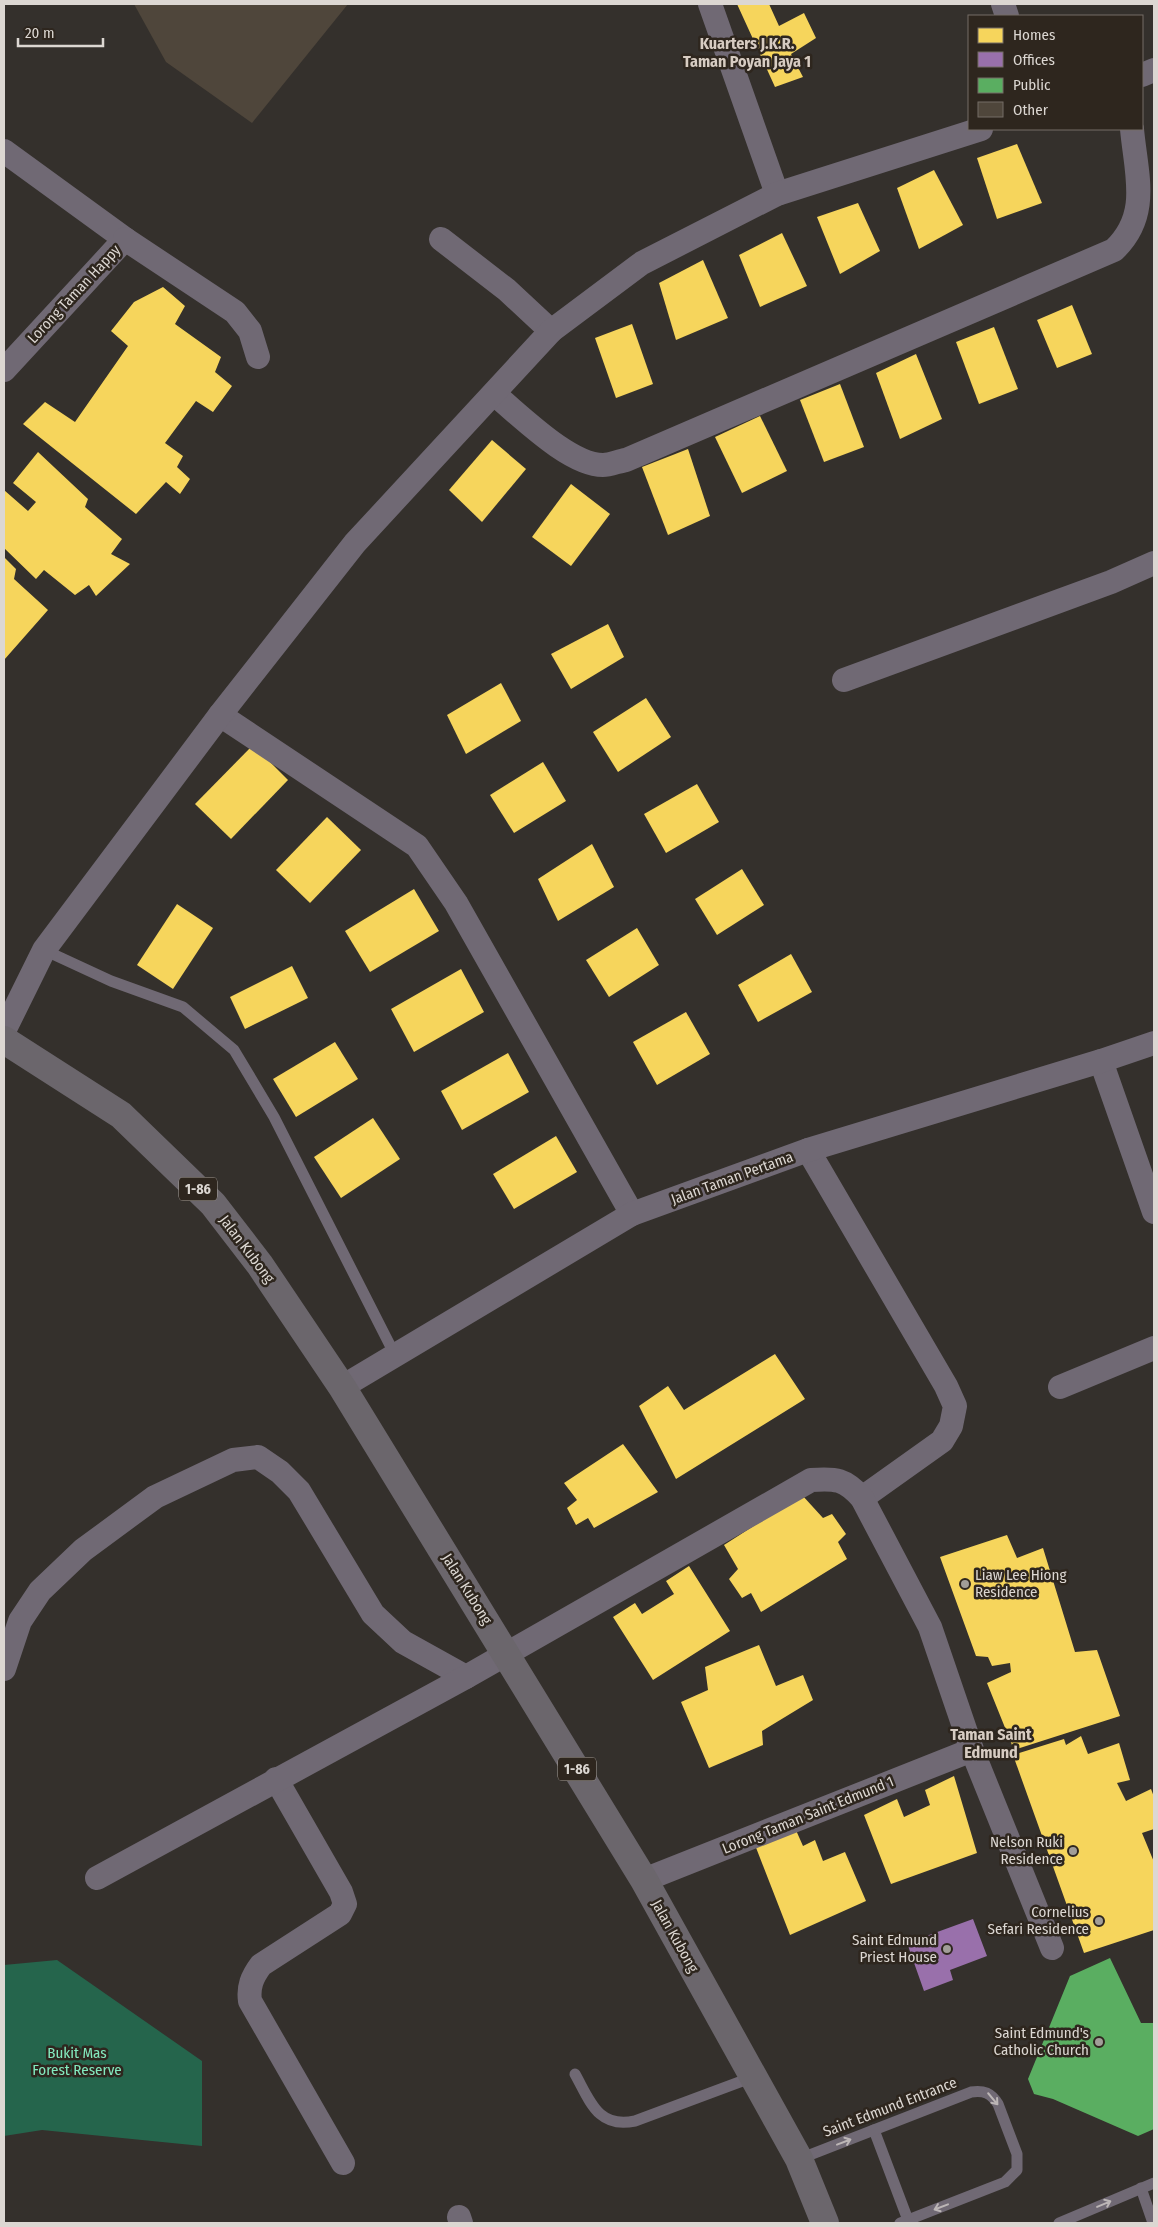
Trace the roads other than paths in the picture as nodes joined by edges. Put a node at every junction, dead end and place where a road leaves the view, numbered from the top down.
1 (710, 4) edge
2 (978, 130) edge
3 (1132, 130) edge
4 (4, 151) edge
5 (777, 194) junction
6 (125, 239) junction
7 (441, 239) dead end
8 (551, 331) junction
9 (258, 357) dead end
10 (4, 370) edge
11 (494, 394) junction
12 (1154, 563) edge
13 (844, 680) dead end
14 (220, 715) junction
15 (44, 950) junction
16 (4, 1031) edge
17 (4, 1040) edge
18 (1154, 1043) edge
19 (1101, 1061) junction
20 (808, 1150) junction
21 (1154, 1212) edge
22 (632, 1214) junction
23 (1154, 1348) edge
24 (395, 1355) junction
25 (342, 1387) junction
26 (1060, 1387) dead end
27 (862, 1498) junction
28 (507, 1653) junction
29 (4, 1670) edge
30 (466, 1677) junction
31 (972, 1750) junction
32 (276, 1779) junction
33 (97, 1878) dead end
34 (644, 1880) junction
35 (1052, 1948) dead end
36 (575, 2074) dead end
37 (753, 2077) junction
38 (874, 2130) junction
39 (799, 2159) junction
40 (343, 2163) dead end
41 (1154, 2183) edge
42 (1141, 2188) junction
43 (904, 2222) edge
44 (825, 2223) edge
45 (1059, 2223) edge
46 (1153, 2223) edge

1 - 5 street
2 - 5 street
3 - 11 street
4 - 6 street, Lorong Taman Happy
5 - 8 street
6 - 9 street
6 - 10 street, Lorong Taman Happy
7 - 8 street
8 - 11 street
11 - 14 street
12 - 13 street
14 - 15 street
14 - 22 street
15 - 16 street
15 - 24 lane
17 - 25 highway, Jalan Kubong / 1-86
18 - 19 street, Jalan Taman Pertama
19 - 20 street, Jalan Taman Pertama
19 - 21 street
20 - 22 street, Jalan Taman Pertama
20 - 27 street
22 - 24 street, Jalan Taman Pertama
23 - 26 street
24 - 25 street, Jalan Taman Pertama
25 - 28 highway, Jalan Kubong / 1-86
27 - 28 street
27 - 31 street
28 - 30 street
28 - 34 highway, Jalan Kubong / 1-86
29 - 30 street
30 - 32 street
31 - 34 street, Lorong Taman Saint Edmund 1
31 - 35 street
32 - 33 street
32 - 40 street
34 - 37 highway, Jalan Kubong / 1-86
36 - 37 lane
37 - 39 highway, Jalan Kubong / 1-86
39 -> 38 lane, Saint Edmund Entrance
38 - 43 lane
38 -> 43 lane, Saint Edmund Entrance
39 - 44 highway, Jalan Kubong / 1-86
41 - 42 lane
45 -> 42 lane
42 - 46 lane

